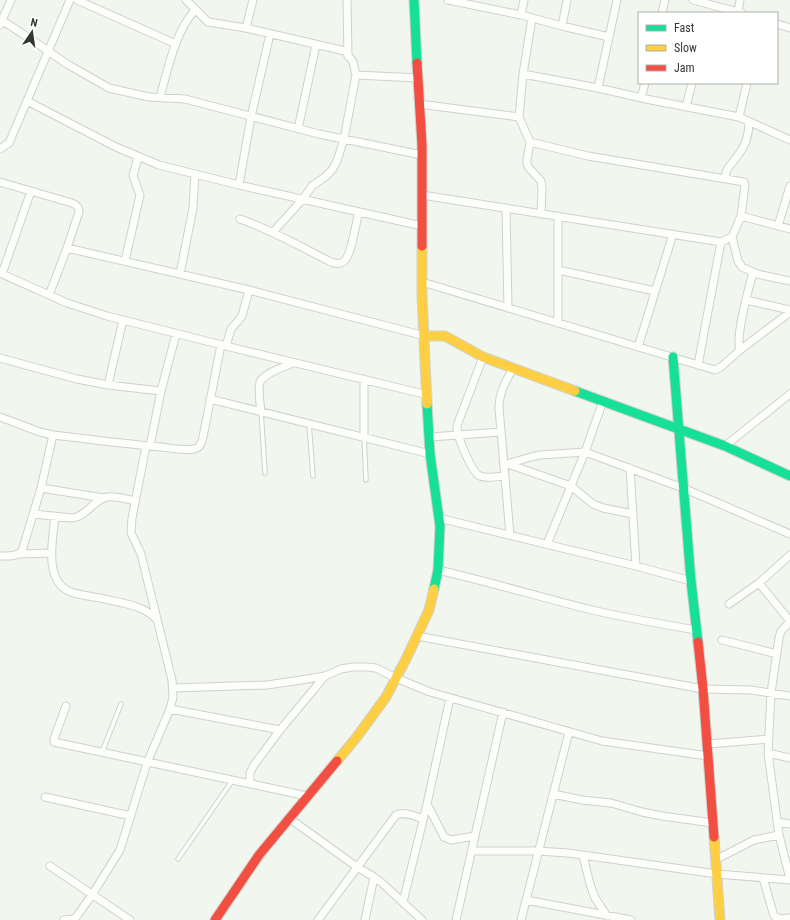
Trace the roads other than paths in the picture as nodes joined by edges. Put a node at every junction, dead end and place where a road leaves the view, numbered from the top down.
1 (11, 0) edge
2 (70, 0) edge
3 (77, 0) edge
4 (186, 0) edge
5 (253, 0) edge
6 (347, 0) edge
7 (414, 0) edge
8 (448, 0) edge
9 (524, 0) edge
10 (567, 0) edge
11 (617, 0) edge
12 (665, 0) edge
13 (694, 0) edge
14 (740, 0) edge
15 (711, 5) junction
16 (195, 10) junction
17 (662, 12) edge
18 (709, 12) edge
19 (740, 12) edge
20 (521, 15) junction
21 (532, 18) junction
22 (1, 22) edge
23 (778, 24) edge
24 (562, 26) junction
25 (246, 28) junction
26 (790, 28) edge
27 (270, 34) junction
28 (609, 37) junction
29 (176, 44) junction
30 (316, 45) junction
31 (48, 51) junction
32 (348, 56) junction
33 (523, 74) junction
34 (356, 75) junction
35 (418, 78) junction
36 (645, 84) edge
37 (692, 84) edge
38 (747, 84) edge
39 (598, 88) junction
40 (160, 97) junction
41 (641, 98) junction
42 (27, 101) junction
43 (420, 104) junction
44 (686, 107) junction
45 (251, 116) junction
46 (519, 117) junction
47 (739, 117) junction
48 (749, 122) junction
49 (298, 129) junction
50 (344, 139) junction
51 (790, 140) edge
52 (530, 142) junction
53 (0, 148) edge
54 (422, 155) junction
55 (138, 157) junction
56 (195, 174) junction
57 (725, 178) junction
58 (0, 182) edge
59 (239, 185) junction
60 (790, 186) edge
61 (31, 191) junction
62 (422, 195) junction
63 (303, 199) junction
64 (506, 208) junction
65 (359, 212) junction
66 (541, 214) junction
67 (558, 216) junction
68 (741, 216) junction
69 (240, 219) dead end
70 (422, 226) junction
71 (778, 226) junction
72 (790, 229) edge
73 (273, 232) junction
74 (673, 234) junction
75 (732, 237) junction
76 (721, 242) junction
77 (67, 248) junction
78 (125, 262) junction
79 (558, 270) junction
80 (753, 272) junction
81 (1, 274) edge
82 (180, 274) junction
83 (790, 280) edge
84 (422, 282) junction
85 (248, 290) junction
86 (655, 292) junction
87 (49, 295) junction
88 (746, 300) junction
89 (508, 308) junction
90 (790, 311) edge
91 (123, 320) junction
92 (558, 323) junction
93 (176, 334) junction
94 (425, 336) junction
95 (224, 346) junction
96 (638, 347) junction
97 (740, 350) junction
98 (483, 357) junction
99 (673, 357) junction
100 (0, 358) edge
101 (293, 363) junction
102 (698, 365) junction
103 (513, 368) junction
104 (364, 379) junction
105 (108, 385) junction
106 (161, 391) junction
107 (790, 394) edge
108 (428, 395) junction
109 (210, 399) junction
110 (603, 401) junction
111 (261, 412) junction
112 (0, 417) edge
113 (309, 423) junction
114 (678, 428) junction
115 (501, 432) junction
116 (53, 435) junction
117 (458, 435) junction
118 (364, 437) junction
119 (430, 437) junction
120 (148, 446) junction
121 (725, 446) junction
122 (585, 452) junction
123 (430, 454) junction
124 (506, 463) junction
125 (630, 468) junction
126 (265, 473) dead end
127 (313, 476) dead end
128 (504, 476) junction
129 (790, 476) edge
130 (366, 480) dead end
131 (570, 486) junction
132 (41, 488) junction
133 (684, 488) junction
134 (104, 498) junction
135 (135, 501) junction
136 (33, 514) junction
137 (633, 514) junction
138 (55, 516) junction
139 (439, 518) junction
140 (790, 534) edge
141 (510, 535) junction
142 (547, 544) junction
143 (51, 553) junction
144 (19, 554) junction
145 (790, 555) edge
146 (0, 556) edge
147 (636, 566) junction
148 (438, 570) junction
149 (691, 581) junction
150 (759, 583) junction
151 (729, 604) dead end
152 (156, 619) junction
153 (790, 622) edge
154 (696, 630) junction
155 (417, 636) junction
156 (722, 640) dead end
157 (777, 654) junction
158 (324, 676) junction
159 (396, 678) junction
160 (173, 688) junction
161 (703, 689) junction
162 (771, 693) junction
163 (790, 696) edge
164 (450, 698) junction
165 (121, 704) dead end
166 (66, 706) dead end
167 (170, 709) junction
168 (503, 712) junction
169 (280, 730) junction
170 (568, 732) junction
171 (769, 739) junction
172 (707, 744) junction
173 (102, 753) junction
174 (768, 753) junction
175 (708, 756) junction
176 (790, 758) edge
177 (147, 763) junction
178 (232, 781) junction
179 (250, 784) junction
180 (553, 794) junction
181 (307, 796) junction
182 (45, 797) dead end
183 (427, 804) junction
184 (131, 816) junction
185 (289, 818) junction
186 (423, 819) junction
187 (777, 822) junction
188 (712, 823) junction
189 (790, 824) edge
190 (779, 835) junction
191 (475, 836) junction
192 (472, 851) junction
193 (538, 851) junction
194 (583, 856) junction
195 (178, 859) dead end
196 (715, 860) junction
197 (50, 866) dead end
198 (357, 867) junction
199 (716, 874) junction
200 (374, 877) junction
201 (763, 878) junction
202 (790, 879) edge
203 (92, 895) junction
204 (526, 900) junction
205 (403, 902) junction
206 (607, 916) junction
207 (790, 918) edge
208 (74, 919) edge
209 (623, 919) edge
210 (64, 920) edge
211 (130, 920) edge
212 (215, 920) edge
213 (318, 920) edge
214 (365, 920) edge
215 (422, 920) edge
216 (456, 920) edge
217 (521, 920) edge
218 (631, 920) edge
219 (720, 920) edge

1 - 22 street
2 - 31 street
3 - 29 street
4 - 16 street
5 - 25 street
6 - 32 street
7 - 35 street
8 - 20 street
9 - 20 street
10 - 24 street
11 - 28 street
12 - 17 street
13 - 15 street
14 - 19 street
15 - 18 street
15 - 19 street
16 - 25 street
16 - 29 street
20 - 21 street
21 - 24 street
21 - 33 street
22 - 31 street
23 - 26 street
24 - 28 street
25 - 27 street
27 - 30 street
27 - 45 street
28 - 39 street
29 - 40 street
30 - 32 street
30 - 49 street
31 - 40 street
31 - 42 street
32 - 34 street
33 - 39 street
33 - 46 street
34 - 35 street
34 - 50 street
35 - 43 street
36 - 41 street
37 - 44 street
38 - 47 street
39 - 41 street
40 - 45 street
41 - 44 street
42 - 53 street
42 - 55 street
43 - 46 street
43 - 54 street
44 - 47 street
45 - 49 street
45 - 59 street
46 - 52 street
47 - 48 street
48 - 51 street
48 - 57 street
49 - 50 street
50 - 54 street
50 - 63 street
52 - 57 street
52 - 66 street
54 - 62 street
55 - 56 street
55 - 78 street
56 - 59 street
56 - 82 street
57 - 68 street
58 - 61 street
59 - 63 street
60 - 71 street
61 - 77 street
61 - 81 street
62 - 64 street
62 - 70 street
63 - 65 street
63 - 73 street
64 - 66 street
64 - 89 street
65 - 70 street
65 - 73 street
66 - 67 street
67 - 74 street
67 - 79 street
68 - 71 street
68 - 75 street
69 - 73 street
70 - 84 street
71 - 72 street
74 - 76 street
74 - 86 street
75 - 76 street
75 - 80 street
76 - 102 street
77 - 78 street
77 - 87 street
78 - 82 street
79 - 86 street
79 - 92 street
80 - 83 street
80 - 88 street
81 - 87 street
82 - 85 street
84 - 89 street
84 - 94 street
85 - 94 street
85 - 95 street
86 - 96 street
87 - 91 street
88 - 90 street
88 - 97 street
89 - 92 street
90 - 97 street
91 - 93 street
91 - 105 street
92 - 96 street
93 - 95 street
93 - 106 street
94 - 98 street
94 - 108 street
95 - 101 street
95 - 109 street
96 - 99 street
97 - 102 street
98 - 103 street
98 - 117 street
99 - 102 street
99 - 114 street
100 - 105 street
101 - 104 street
101 - 111 street
103 - 110 street
103 - 115 street
104 - 108 street
104 - 118 street
105 - 106 street
106 - 120 street
107 - 121 street
108 - 119 street
109 - 111 street
109 - 120 street
110 - 114 street
110 - 122 street
111 - 113 street
111 - 126 lane
112 - 116 street
113 - 118 street
113 - 127 lane
114 - 121 street
114 - 133 street
115 - 117 street
115 - 124 street
116 - 120 street
116 - 132 street
117 - 119 street
117 - 128 street
118 - 123 street
118 - 130 lane
119 - 123 street
120 - 135 street
121 - 129 street
122 - 124 street
122 - 125 street
122 - 131 street
123 - 139 street
124 - 128 street
124 - 131 street
125 - 133 street
125 - 137 street
128 - 141 street
131 - 137 street
131 - 142 street
132 - 134 street
132 - 136 street
133 - 140 street
133 - 149 street
134 - 135 street
134 - 138 street
135 - 152 street
136 - 138 street
136 - 144 street
137 - 147 street
138 - 143 street
139 - 141 street
139 - 148 street
141 - 142 street
142 - 147 street
143 - 144 street
143 - 152 street
144 - 146 street
145 - 150 street
147 - 149 street
148 - 154 street
148 - 155 street
149 - 154 street
150 - 151 street
150 - 153 street
152 - 160 street
153 - 157 street
154 - 161 street
155 - 159 street
155 - 161 street
156 - 157 street
157 - 162 street
158 - 159 street
158 - 160 street
158 - 169 street
159 - 164 street
159 - 181 street
160 - 167 street
161 - 162 street
161 - 172 street
162 - 163 street
162 - 171 street
164 - 168 street
164 - 183 street
165 - 173 lane
166 - 173 street
167 - 169 street
167 - 177 street
168 - 170 street
168 - 191 street
169 - 179 street
170 - 175 street
170 - 180 street
171 - 172 street
171 - 174 street
172 - 175 street
173 - 177 street
174 - 176 street
174 - 187 street
175 - 188 street
177 - 178 street
177 - 184 street
178 - 179 street
178 - 195 lane
179 - 181 street
180 - 188 street
180 - 193 street
181 - 185 street
182 - 184 street
183 - 186 street
183 - 191 street
184 - 203 street
185 - 198 street
185 - 212 street
186 - 198 street
186 - 205 street
187 - 189 street
187 - 190 street
188 - 196 street
190 - 196 street
190 - 202 street
191 - 192 street
192 - 193 street
192 - 216 street
193 - 194 street
193 - 204 street
194 - 199 street
194 - 206 street
196 - 199 street
197 - 203 street
198 - 200 street
198 - 213 street
199 - 201 street
199 - 219 street
200 - 205 street
200 - 214 street
201 - 202 street
201 - 207 street
203 - 208 street
203 - 211 street
204 - 206 street
204 - 217 street
205 - 215 street
206 - 209 street
208 - 210 street
209 - 218 street

